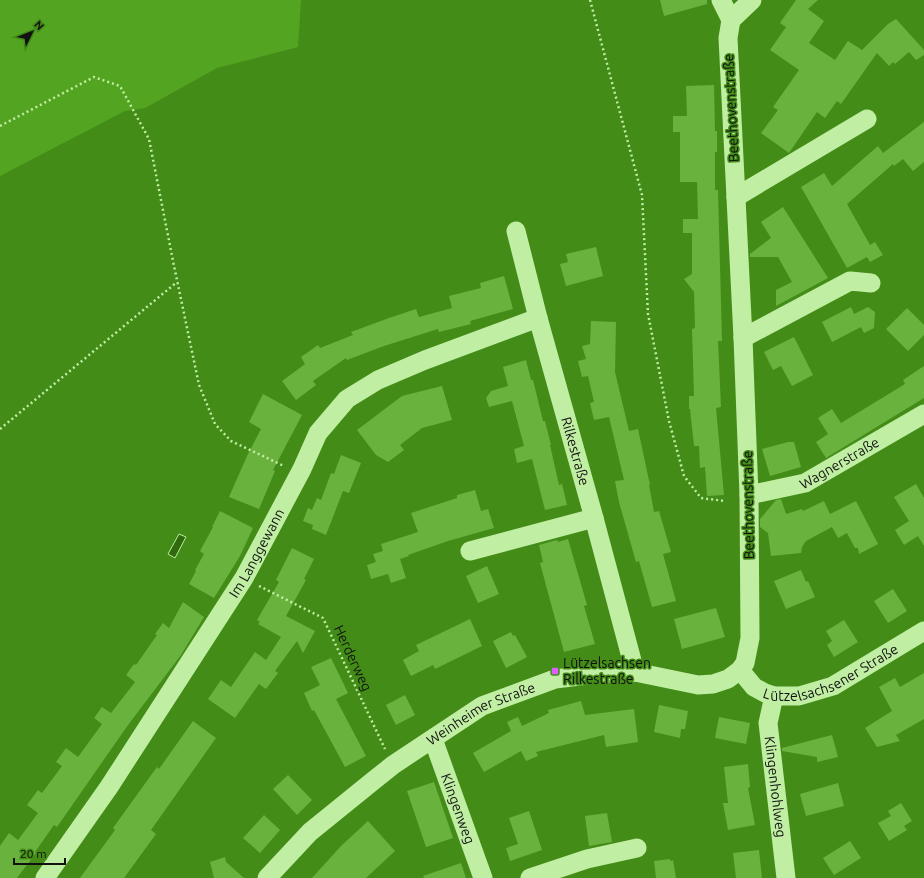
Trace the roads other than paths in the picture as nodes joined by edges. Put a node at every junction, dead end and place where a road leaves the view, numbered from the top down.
1 (721, 0) edge
2 (752, 0) edge
3 (731, 20) junction
4 (867, 119) dead end
5 (736, 197) junction
6 (516, 231) dead end
7 (871, 282) dead end
8 (538, 318) junction
9 (743, 338) junction
10 (924, 414) edge
11 (749, 495) junction
12 (594, 518) junction
13 (470, 551) dead end
14 (924, 631) edge
15 (740, 670) junction
16 (634, 672) junction
17 (774, 696) junction
18 (434, 739) junction
19 (637, 848) dead end
20 (45, 878) edge
21 (267, 878) edge
22 (483, 878) edge
23 (530, 878) edge
24 (786, 878) edge

1 - 3 street
2 - 3 street
3 - 5 street, Beethovenstraße
4 - 5 street
5 - 9 street, Beethovenstraße
6 - 8 street, Rilkestraße
7 - 9 street
8 - 12 street, Rilkestraße
8 - 20 street, Im Langgewann
9 - 11 street, Beethovenstraße
10 - 11 street, Wagnerstraße
11 - 15 street, Beethovenstraße
12 - 13 street
12 - 16 street, Rilkestraße
14 - 17 street, Lützelsachsener Straße
15 - 16 street, Weinheimer Straße
15 - 17 street, Lützelsachsener Straße
16 - 18 street, Weinheimer Straße
17 - 24 street, Klingenhohlweg
18 - 21 street, Weinheimer Straße
18 - 22 street, Klingenweg
19 - 23 street

